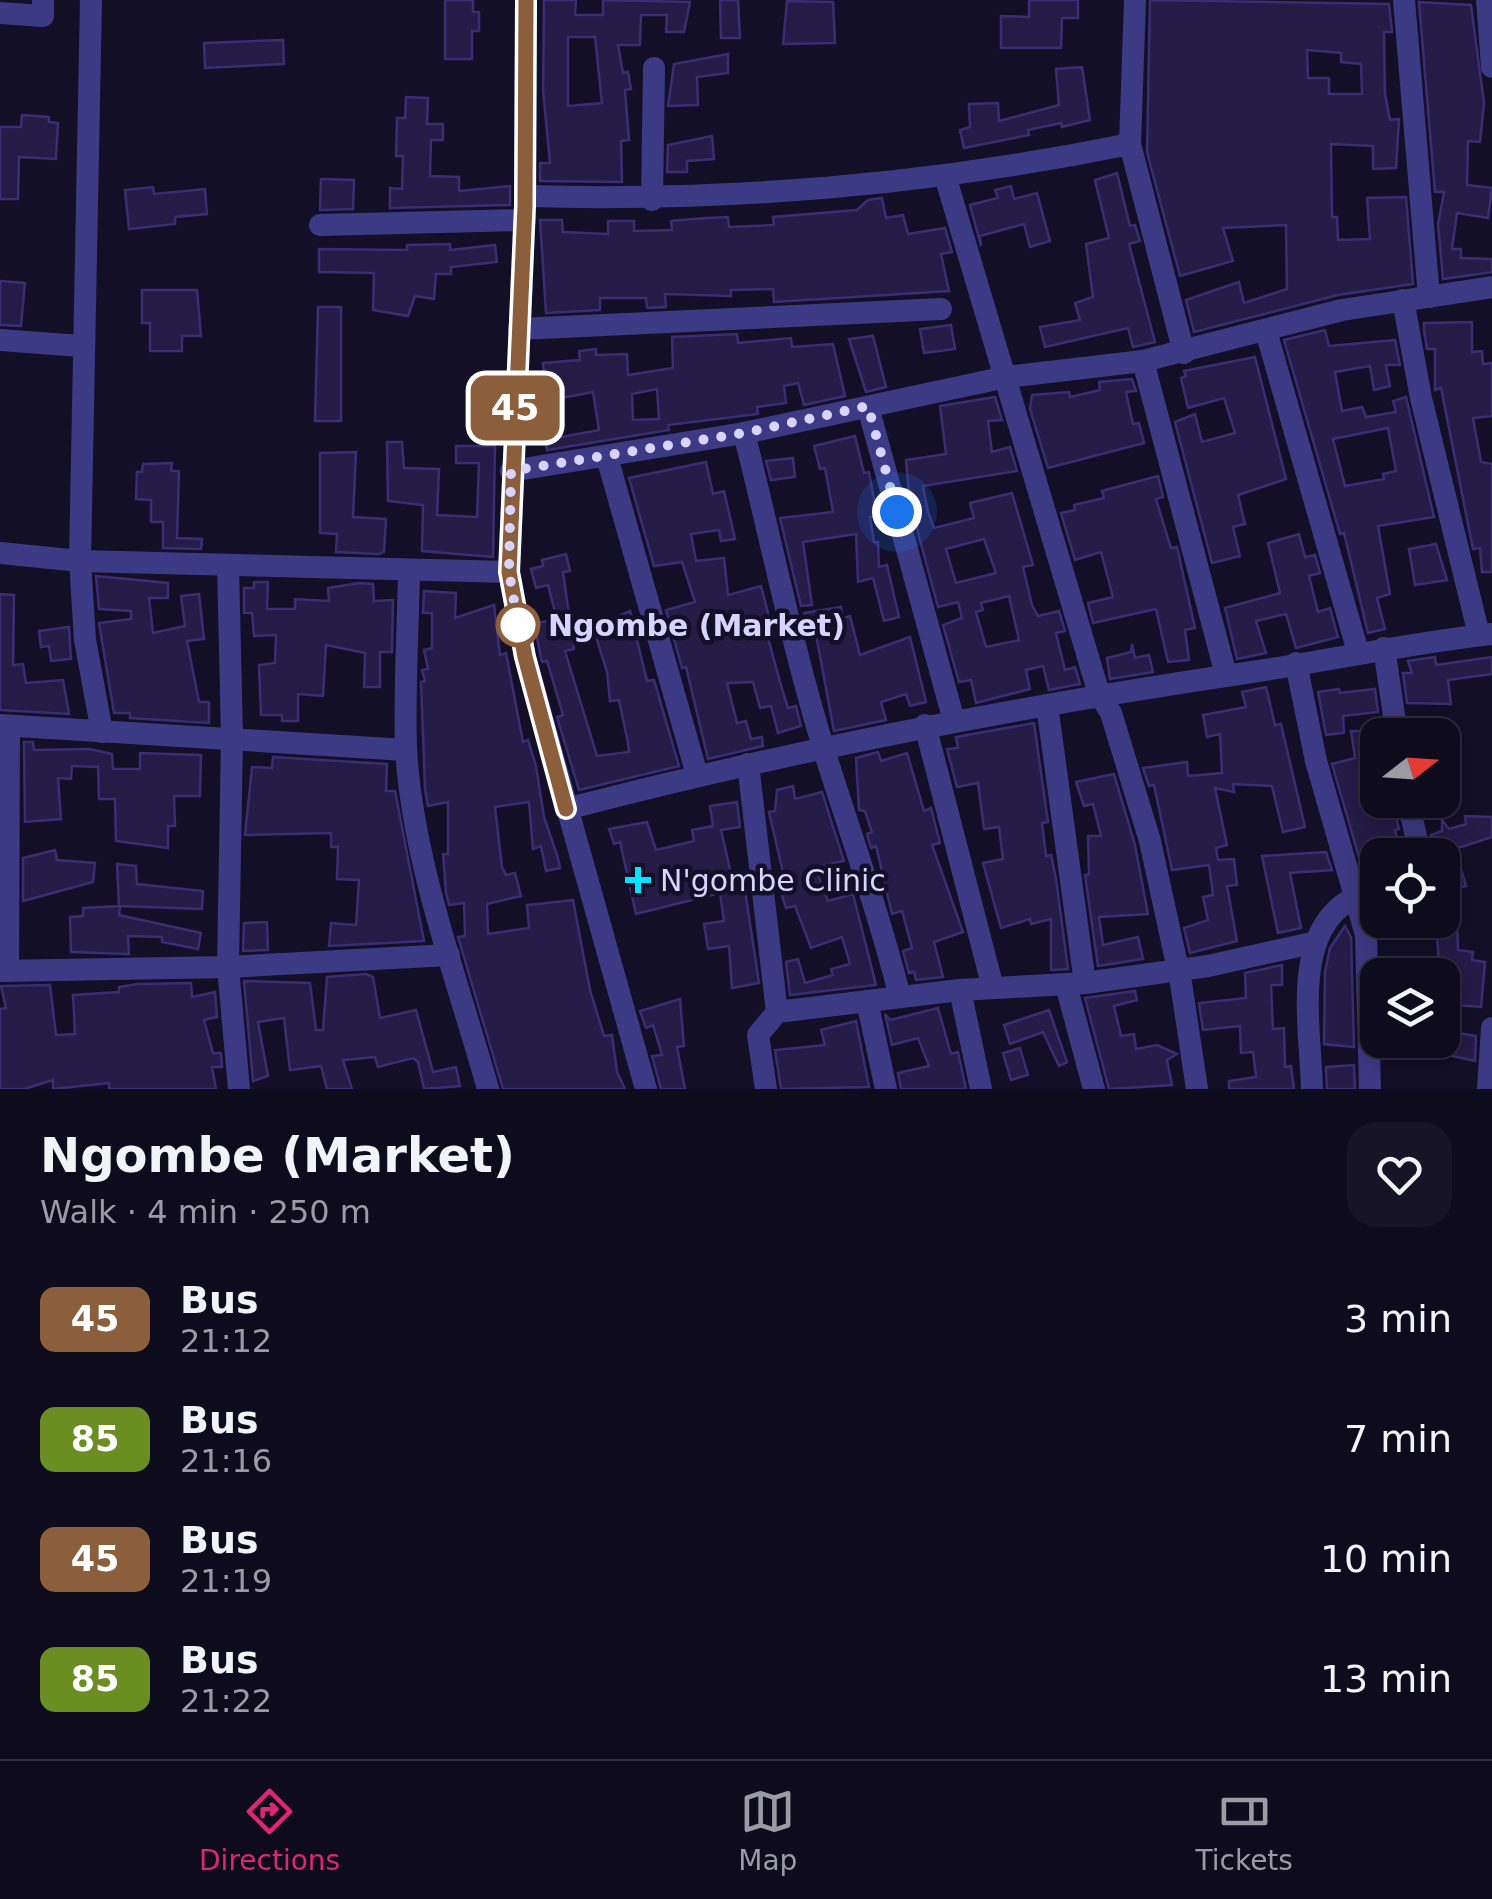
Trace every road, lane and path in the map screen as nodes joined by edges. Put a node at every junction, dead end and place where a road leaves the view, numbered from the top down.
1 (43, 0) edge
2 (90, 0) edge
3 (526, 0) edge
4 (1135, 0) edge
5 (1404, 0) edge
6 (1487, 0) edge
7 (0, 13) edge
8 (1492, 67) edge
9 (654, 68) dead end
10 (1130, 144) junction
11 (946, 179) junction
12 (652, 200) junction
13 (525, 208) junction
14 (320, 225) dead end
15 (1492, 286) edge
16 (1429, 297) junction
17 (1403, 300) junction
18 (941, 309) dead end
19 (519, 329) junction
20 (1266, 331) junction
21 (0, 340) edge
22 (81, 346) junction
23 (1184, 353) junction
24 (1144, 361) junction
25 (1006, 378) junction
26 (868, 406) junction
27 (744, 433) junction
28 (607, 457) junction
29 (511, 471) junction
30 (0, 553) edge
31 (80, 560) junction
32 (228, 565) junction
33 (409, 572) junction
34 (509, 572) junction
35 (1485, 634) edge
36 (1384, 648) junction
37 (1358, 652) junction
38 (1296, 664) junction
39 (1226, 675) junction
40 (1099, 694) junction
41 (1047, 705) junction
42 (1394, 718) edge
43 (954, 721) junction
44 (5, 726) edge
45 (925, 726) junction
46 (102, 732) junction
47 (232, 737) junction
48 (824, 748) junction
49 (406, 750) junction
50 (748, 764) junction
51 (698, 775) junction
52 (566, 809) junction
53 (3, 850) edge
54 (1360, 893) edge
55 (1352, 895) junction
56 (1312, 943) junction
57 (449, 955) junction
58 (228, 966) junction
59 (4, 971) edge
60 (1176, 971) junction
61 (1075, 984) junction
62 (992, 988) junction
63 (960, 990) junction
64 (900, 997) junction
65 (867, 1001) junction
66 (777, 1012) junction
67 (1492, 1028) edge
68 (239, 1089) edge
69 (488, 1089) edge
70 (646, 1089) edge
71 (766, 1089) edge
72 (886, 1089) edge
73 (981, 1089) edge
74 (1094, 1089) edge
75 (1197, 1089) edge
76 (1312, 1089) edge
77 (1370, 1089) edge
78 (1488, 1089) edge

1 - 7 street
2 - 22 street
3 - 13 street
4 - 10 street
5 - 16 street
6 - 8 street
9 - 12 street
10 - 11 street
10 - 23 street
11 - 12 street
11 - 25 street
12 - 13 street
13 - 14 street
13 - 19 street
15 - 16 street
16 - 17 street
17 - 20 street
17 - 35 street
18 - 19 street
19 - 29 street
20 - 23 street
20 - 37 street
21 - 22 street
22 - 31 street
23 - 24 street
24 - 25 street
24 - 39 street
25 - 26 street
25 - 40 street
26 - 27 street
26 - 43 street
27 - 28 street
27 - 48 street
28 - 29 street
28 - 51 street
29 - 34 street
30 - 31 street
31 - 32 street
31 - 46 street
32 - 33 street
32 - 47 street
33 - 34 street
33 - 49 street
34 - 52 street
35 - 36 street
36 - 37 street
36 - 42 street
37 - 38 street
38 - 39 street
38 - 55 street
39 - 40 street
40 - 41 street
40 - 60 street
41 - 43 street
41 - 61 street
43 - 45 street
44 - 46 street
44 - 53 street
45 - 48 street
45 - 62 street
46 - 47 street
47 - 49 street
47 - 58 street
48 - 50 street
48 - 64 street
49 - 57 street
50 - 51 street
50 - 66 street
51 - 52 street
52 - 70 street
53 - 59 street
54 - 55 street
55 - 56 street
55 - 77 street
56 - 60 street
56 - 76 street
57 - 58 street
57 - 69 street
58 - 59 street
58 - 68 street
60 - 61 street
60 - 75 street
61 - 62 street
61 - 74 street
62 - 63 street
63 - 64 street
63 - 73 street
64 - 65 street
65 - 66 street
65 - 72 street
66 - 71 street
67 - 78 street

